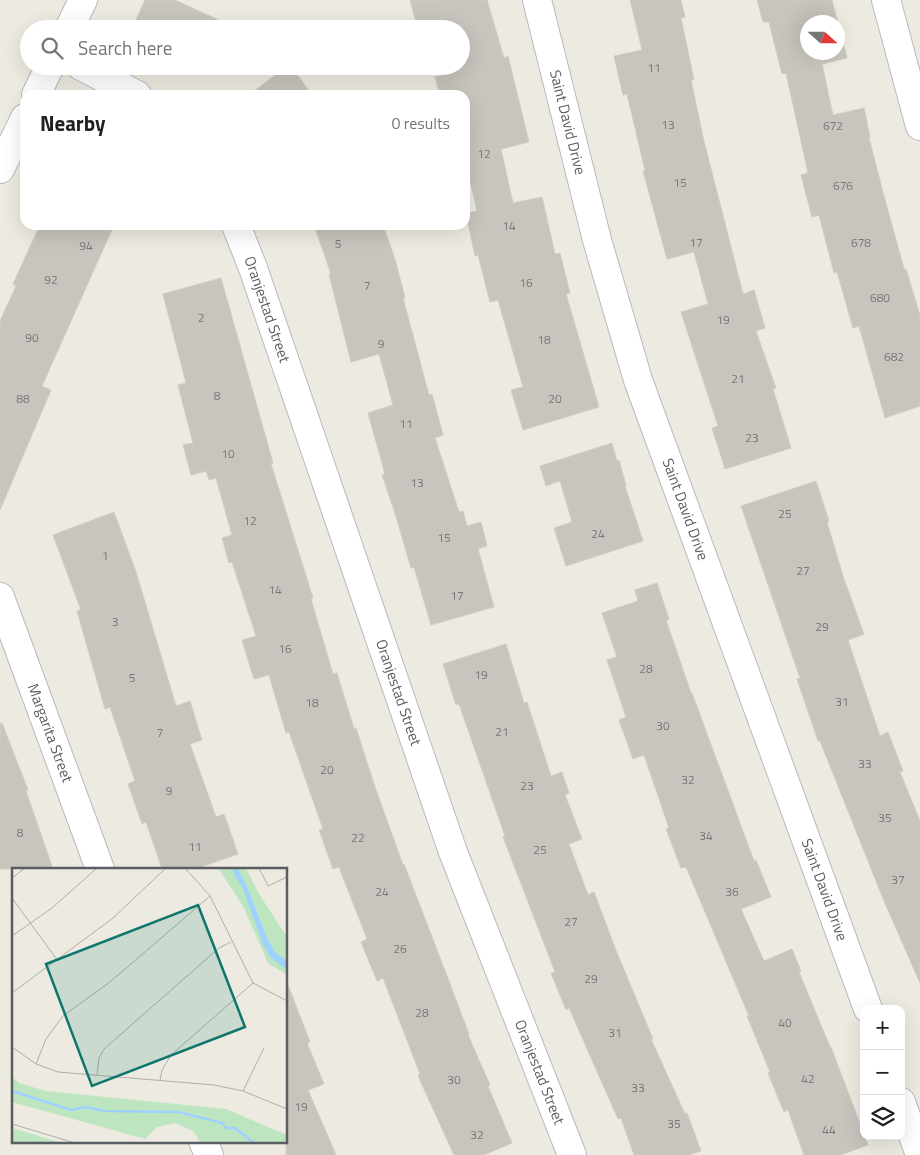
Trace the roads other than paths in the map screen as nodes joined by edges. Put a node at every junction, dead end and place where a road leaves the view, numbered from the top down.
1 (83, 0) edge
2 (537, 0) edge
3 (886, 0) edge
4 (73, 20) edge
5 (46, 75) edge
6 (98, 75) edge
7 (38, 90) edge
8 (127, 90) edge
9 (915, 91) edge
10 (920, 126) edge
11 (20, 128) edge
12 (0, 170) edge
13 (238, 230) edge
14 (0, 597) edge
15 (100, 868) edge
16 (867, 1005) edge
17 (905, 1113) edge
18 (203, 1142) edge
19 (208, 1155) edge
20 (572, 1155) edge
21 (920, 1155) edge

1 - 4 street
2 - 16 street, Saint David Drive
3 - 9 street
5 - 7 street
6 - 8 street
9 - 10 street
11 - 12 street
13 - 20 street, Oranjestad Street
14 - 15 street, Margarita Street
17 - 21 street
18 - 19 street

